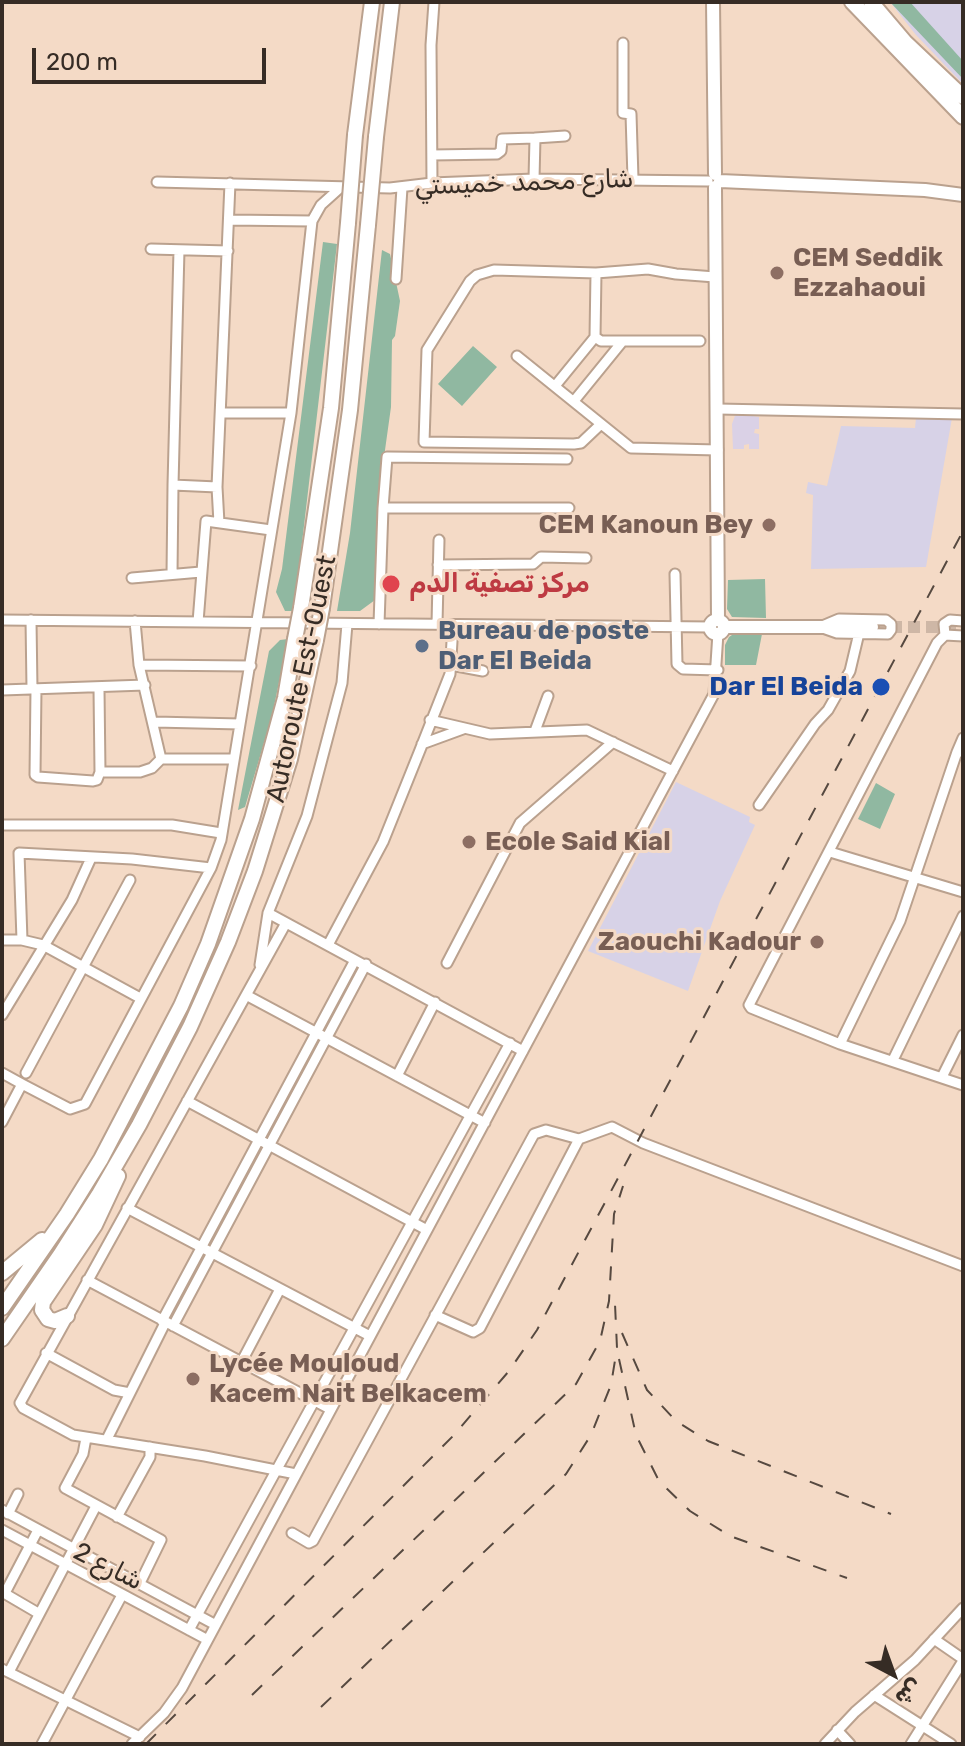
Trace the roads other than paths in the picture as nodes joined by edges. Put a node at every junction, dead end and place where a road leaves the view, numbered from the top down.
1 (372, 2) edge
2 (392, 2) edge
3 (434, 2) edge
4 (713, 2) edge
5 (852, 2) edge
6 (871, 2) edge
7 (883, 2) edge
8 (623, 43) dead end
9 (963, 96) edge
10 (963, 117) edge
11 (565, 136) dead end
12 (535, 138) junction
13 (432, 155) junction
14 (534, 179) junction
15 (633, 179) junction
16 (714, 181) junction
17 (157, 182) dead end
18 (230, 183) junction
19 (432, 183) junction
20 (341, 187) junction
21 (402, 188) junction
22 (963, 195) edge
23 (229, 220) junction
24 (312, 221) junction
25 (151, 249) dead end
26 (179, 250) junction
27 (228, 251) junction
28 (596, 273) junction
29 (715, 277) junction
30 (396, 279) dead end
31 (595, 337) junction
32 (700, 341) dead end
33 (622, 342) junction
34 (517, 356) dead end
35 (555, 386) junction
36 (574, 401) junction
37 (718, 409) junction
38 (222, 413) junction
39 (291, 413) junction
40 (963, 414) edge
41 (601, 424) junction
42 (718, 450) junction
43 (567, 459) dead end
44 (173, 485) junction
45 (217, 487) junction
46 (383, 508) junction
47 (569, 508) dead end
48 (219, 523) junction
49 (271, 530) junction
50 (439, 540) dead end
51 (586, 558) dead end
52 (438, 565) junction
53 (201, 572) junction
54 (172, 574) junction
55 (675, 574) dead end
56 (132, 578) dead end
57 (2, 620) edge
58 (31, 620) junction
59 (135, 621) junction
60 (963, 621) edge
61 (198, 622) junction
62 (258, 623) junction
63 (347, 624) junction
64 (379, 624) junction
65 (437, 624) junction
66 (453, 625) junction
67 (676, 627) junction
68 (718, 627) junction
69 (820, 627) junction
70 (872, 627) tunnel mouth
71 (859, 633) junction
72 (945, 635) junction
73 (963, 636) edge
74 (139, 665) junction
75 (451, 665) junction
76 (251, 666) junction
77 (718, 670) junction
78 (483, 671) dead end
79 (145, 685) junction
80 (34, 689) junction
81 (99, 689) junction
82 (2, 690) edge
83 (548, 696) dead end
84 (430, 720) junction
85 (155, 722) junction
86 (240, 724) junction
87 (463, 729) junction
88 (535, 731) junction
89 (963, 738) edge
90 (613, 742) junction
91 (422, 744) junction
92 (960, 752) edge
93 (161, 759) junction
94 (233, 759) junction
95 (673, 771) junction
96 (100, 772) junction
97 (759, 805) dead end
98 (2, 825) edge
99 (221, 833) junction
100 (830, 852) junction
101 (91, 858) junction
102 (211, 868) junction
103 (915, 876) junction
104 (130, 880) dead end
105 (963, 892) edge
106 (268, 913) junction
107 (963, 916) edge
108 (286, 923) junction
109 (2, 940) edge
110 (22, 940) junction
111 (43, 945) junction
112 (328, 945) junction
113 (355, 960) junction
114 (447, 963) dead end
115 (366, 964) junction
116 (81, 967) junction
117 (259, 972) junction
118 (246, 995) junction
119 (140, 998) junction
120 (435, 1002) junction
121 (2, 1015) edge
122 (316, 1033) junction
123 (962, 1037) edge
124 (326, 1038) junction
125 (510, 1043) junction
126 (840, 1044) junction
127 (523, 1051) junction
128 (893, 1060) junction
129 (2, 1073) edge
130 (26, 1073) dead end
131 (397, 1076) junction
132 (942, 1077) junction
133 (22, 1084) junction
134 (963, 1085) edge
135 (187, 1101) junction
136 (471, 1115) junction
137 (2, 1122) edge
138 (485, 1123) junction
139 (139, 1125) junction
140 (259, 1139) junction
141 (579, 1139) junction
142 (269, 1145) junction
143 (127, 1208) junction
144 (67, 1214) junction
145 (413, 1222) junction
146 (427, 1230) junction
147 (202, 1248) junction
148 (212, 1253) junction
149 (963, 1266) edge
150 (2, 1273) edge
151 (87, 1280) junction
152 (280, 1289) junction
153 (2, 1308) edge
154 (435, 1315) junction
155 (67, 1316) junction
156 (167, 1323) junction
157 (355, 1328) junction
158 (370, 1336) junction
159 (2, 1339) edge
160 (46, 1353) junction
161 (242, 1361) junction
162 (130, 1393) junction
163 (315, 1401) junction
164 (330, 1409) junction
165 (86, 1438) junction
166 (107, 1439) junction
167 (150, 1447) junction
168 (277, 1471) junction
169 (296, 1474) junction
170 (18, 1494) dead end
171 (96, 1506) junction
172 (5, 1512) edge
173 (117, 1517) junction
174 (2, 1530) edge
175 (38, 1530) junction
176 (292, 1533) dead end
177 (30, 1545) junction
178 (73, 1550) junction
179 (66, 1564) junction
180 (140, 1583) junction
181 (3, 1593) edge
182 (122, 1595) junction
183 (963, 1608) edge
184 (38, 1613) junction
185 (198, 1615) junction
186 (214, 1624) junction
187 (189, 1630) junction
188 (206, 1639) junction
189 (934, 1639) junction
190 (963, 1660) edge
191 (5, 1671) edge
192 (874, 1695) junction
193 (65, 1700) junction
194 (922, 1726) junction
195 (837, 1730) junction
196 (136, 1740) edge
197 (42, 1744) edge
198 (825, 1744) edge
199 (850, 1744) edge
200 (911, 1744) edge
201 (951, 1744) edge

1 - 144 highway, Autoroute Est-Ouest, bridge
2 - 139 highway, Autoroute Est-Ouest, bridge
3 - 13 street
4 - 16 main road
5 - 10 highway
6 - 9 highway
7 - 9 highway
8 - 15 street
11 - 12 street
12 - 13 street
12 - 14 street
13 - 19 street
14 - 15 street, شارع محمد خميستي
14 - 19 street, شارع محمد خميستي
15 - 16 street, شارع محمد خميستي
16 - 22 main road
16 - 29 main road
17 - 18 street, شارع محمد خميستي
18 - 20 street, شارع محمد خميستي
18 - 23 street
19 - 21 street, شارع محمد خميستي
20 - 21 street, شارع محمد خميستي
20 - 24 street
21 - 30 street
23 - 24 street
23 - 27 street
24 - 39 street
25 - 26 street
26 - 27 street
26 - 44 street
27 - 38 street
28 - 29 street
28 - 31 street
28 - 41 street
29 - 37 main road
31 - 33 street
31 - 35 street
32 - 33 street
33 - 36 street
34 - 35 street
35 - 36 street
36 - 41 street
37 - 40 street
37 - 42 main road
38 - 39 street
38 - 45 street
39 - 49 street
41 - 42 street
42 - 68 main road
43 - 46 street
44 - 45 street
44 - 54 street
45 - 48 street
46 - 47 street
46 - 64 street
48 - 49 street
48 - 53 street
49 - 62 street
50 - 52 street
51 - 52 street
52 - 65 street
53 - 54 street
53 - 61 street
54 - 56 street
55 - 67 street
57 - 58 street
58 - 59 street
58 - 80 street
59 - 61 street
59 - 74 street
60 - 72 street
61 - 62 street
62 - 63 street
62 - 76 street
63 - 64 street
63 - 106 street
64 - 65 street
65 - 66 street
66 - 67 street
66 - 75 street
67 - 68 street
67 - 77 street
68 - 69 main road
68 - 77 street
69 - 70 main road
69 - 71 street
69 - 71 street
71 - 97 street
72 - 73 street
72 - 100 street
74 - 76 street
74 - 79 street
75 - 78 street
75 - 84 street
76 - 86 street
77 - 95 street
79 - 81 street
79 - 85 street
80 - 81 street
80 - 82 street
80 - 96 street
81 - 96 street
83 - 88 street
84 - 87 street
84 - 91 street
85 - 86 street
85 - 93 street
86 - 94 street
87 - 88 street
87 - 91 street
88 - 90 street
89 - 92 street
90 - 95 street
90 - 114 street
91 - 112 street
92 - 103 street
93 - 94 street
93 - 96 street
94 - 99 street
95 - 127 street
98 - 99 street
99 - 102 street
100 - 103 street
100 - 126 street
101 - 102 street
101 - 110 street
101 - 111 street
102 - 119 street
103 - 105 street
103 - 126 street
104 - 116 street
106 - 108 street
106 - 117 street
107 - 128 street
108 - 112 street
108 - 117 street
109 - 110 street
110 - 111 street
111 - 116 street
111 - 121 street
112 - 113 street
113 - 115 street
113 - 122 street
115 - 120 street
115 - 124 street
116 - 119 street
116 - 130 street
117 - 118 street
118 - 122 street
118 - 135 street
119 - 133 street
120 - 125 street
120 - 131 street
122 - 124 street
122 - 140 street
123 - 132 street
124 - 131 street
124 - 142 street
125 - 127 street
125 - 136 street
126 - 128 street
127 - 138 street
128 - 132 street
129 - 133 street
131 - 136 street
132 - 134 street
133 - 137 street
135 - 140 street
135 - 143 street
136 - 138 street
136 - 145 street
138 - 146 street
139 - 155 highway
139 - 159 highway, Autoroute Est-Ouest
140 - 142 street
140 - 147 street
141 - 149 street
141 - 154 street
141 - 154 street
142 - 145 street
142 - 148 street
143 - 147 street
143 - 151 street
144 - 150 highway
144 - 153 highway, Autoroute Est-Ouest
145 - 146 street
145 - 157 street
146 - 158 street
147 - 148 street
147 - 156 street
148 - 152 street
148 - 156 street
151 - 155 street
151 - 156 street
152 - 157 street
152 - 161 street
154 - 176 street
155 - 160 street
156 - 161 street
156 - 162 street
157 - 158 street
157 - 163 street
158 - 164 street
160 - 162 street
160 - 165 street
161 - 163 street
162 - 166 street
163 - 164 street
163 - 168 street
164 - 169 street
165 - 166 street
165 - 171 street
166 - 167 street
167 - 168 street
167 - 173 street
168 - 169 street
168 - 185 street
169 - 186 street
170 - 172 street
171 - 173 street
171 - 178 street
172 - 175 street, شارع 2
173 - 180 street
174 - 177 street, شارع 2
175 - 177 street
175 - 178 street, شارع 2
177 - 179 street, شارع 2
177 - 181 street
178 - 179 street
178 - 180 street, شارع 2
179 - 182 street, شارع 2
179 - 184 street
180 - 185 street, شارع 2
181 - 184 street
182 - 187 street, شارع 2
182 - 193 street
183 - 189 street
184 - 191 street
185 - 186 street, شارع 2
185 - 187 street
186 - 188 street
187 - 188 street, شارع 2
188 - 196 street
189 - 190 street
189 - 192 street
190 - 194 street
191 - 193 street
192 - 194 street
192 - 195 street
193 - 196 street
193 - 197 street
194 - 200 street
194 - 201 street
195 - 198 street
195 - 199 street

